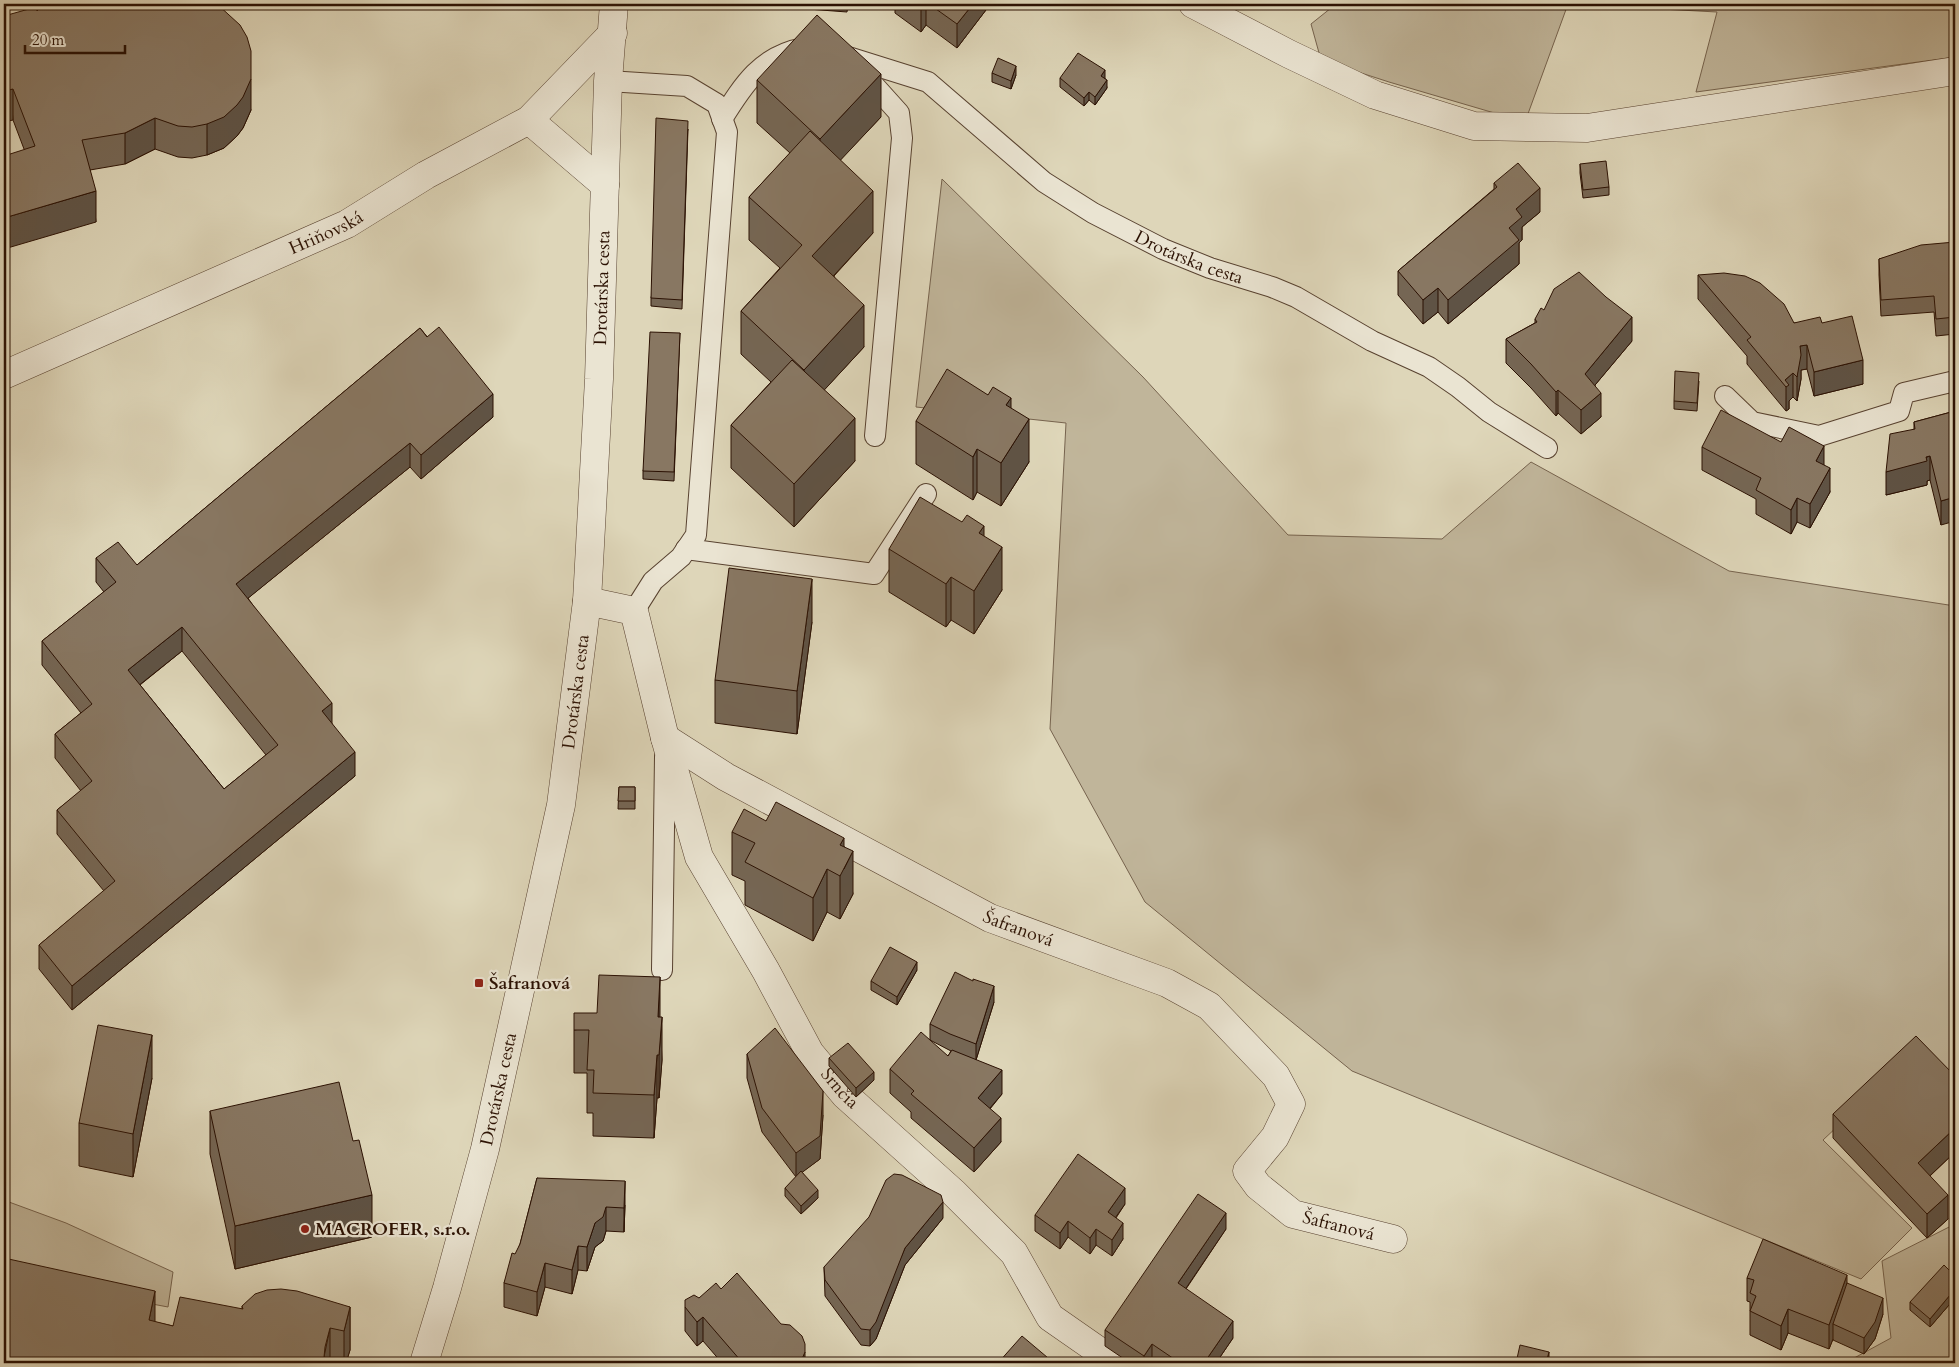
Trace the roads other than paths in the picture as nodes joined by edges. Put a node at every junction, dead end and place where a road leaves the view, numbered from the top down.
1 (614, 4) edge
2 (1193, 4) edge
3 (612, 34) junction
4 (840, 55) junction
5 (1955, 71) edge
6 (608, 81) junction
7 (722, 119) junction
8 (529, 120) junction
9 (605, 185) junction
10 (4, 375) edge
11 (1955, 381) edge
12 (1725, 396) dead end
13 (875, 436) dead end
14 (1548, 448) dead end
15 (926, 494) dead end
16 (686, 549) junction
17 (586, 601) junction
18 (634, 611) junction
19 (665, 738) junction
20 (662, 970) dead end
21 (1393, 1239) dead end
22 (424, 1363) edge
23 (1116, 1363) edge

1 - 3 street, Drotárska cesta
2 - 5 street
3 - 6 street, Drotárska cesta
3 - 8 street, Hriňovská
4 - 7 lane
4 - 13 lane
4 - 14 lane, Drotárska cesta
6 - 7 lane
6 - 9 street, Drotárska cesta
7 - 16 lane
8 - 9 street
8 - 10 street, Hriňovská
9 - 17 street, Drotárska cesta
11 - 12 lane
15 - 16 lane
16 - 18 lane
17 - 18 street
17 - 22 street, Drotárska cesta
18 - 19 street
19 - 20 lane
19 - 21 street, Šafranová
19 - 23 street, Srnčia

